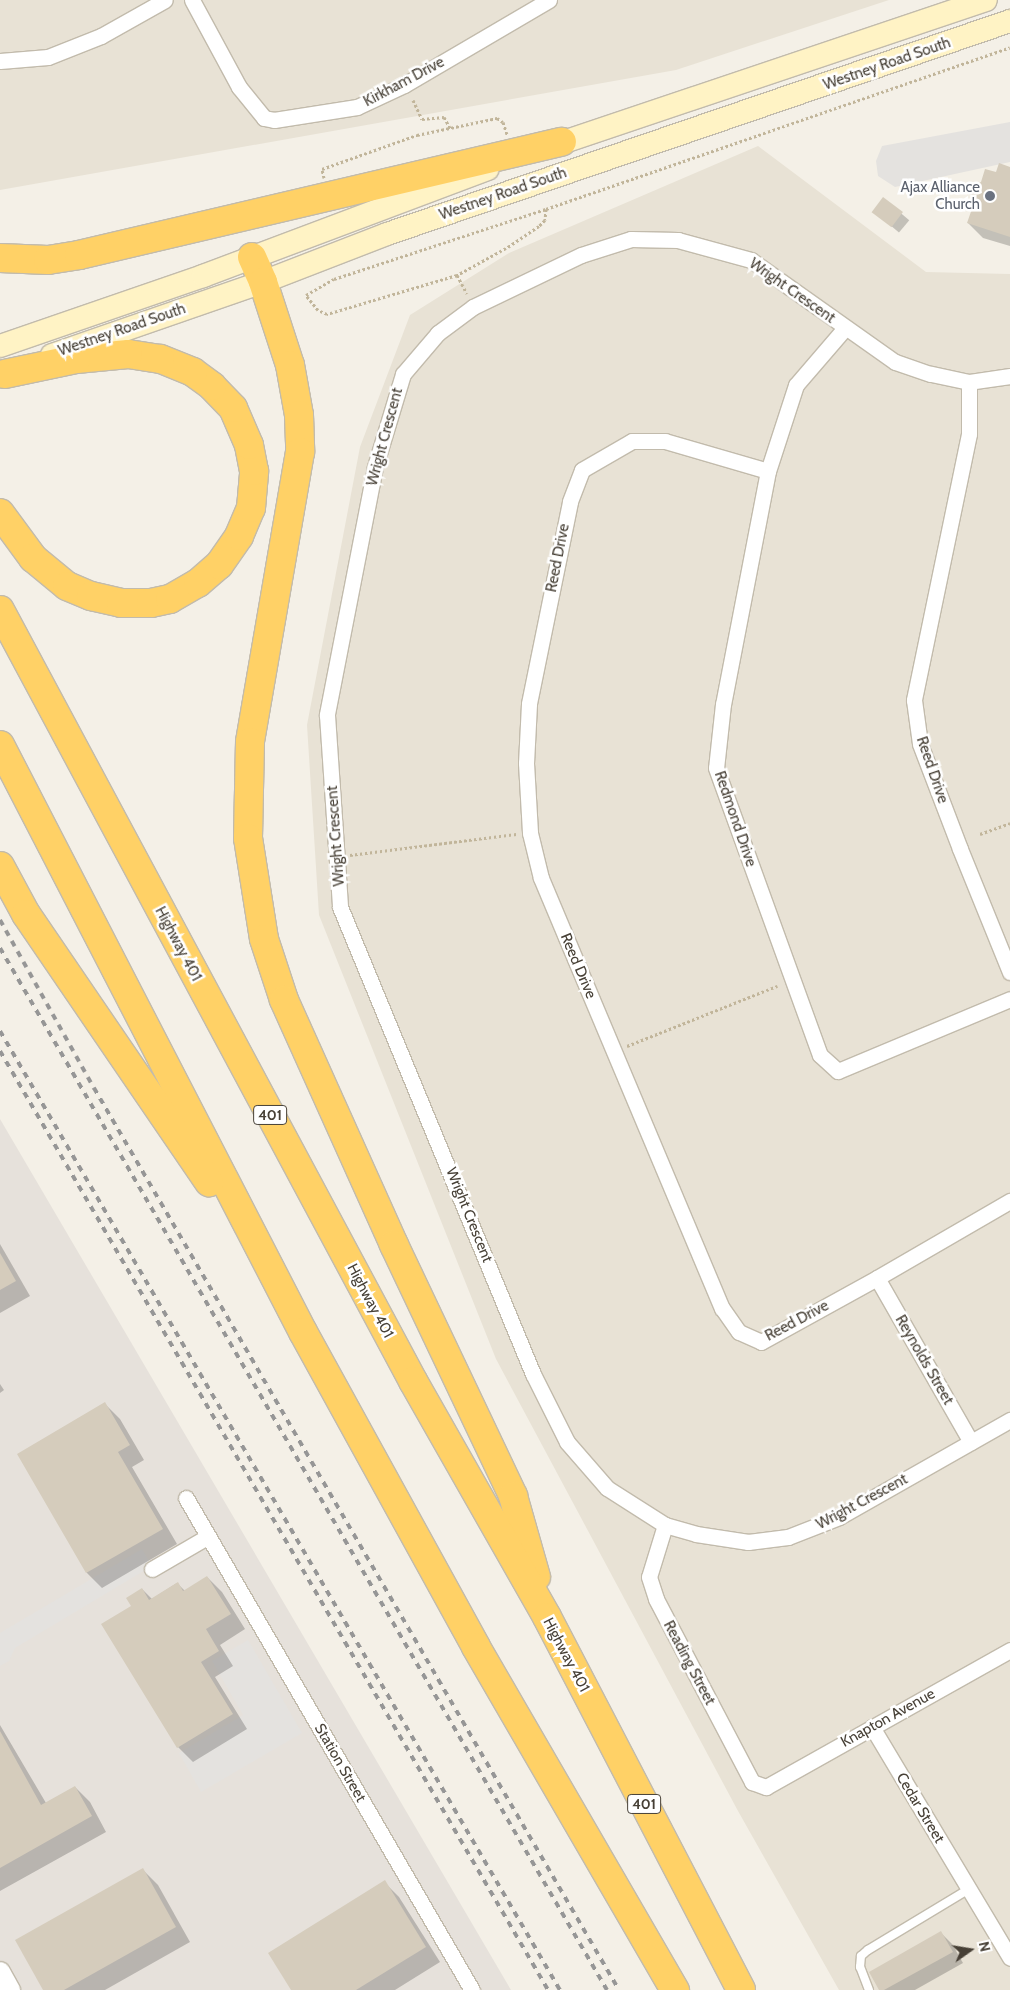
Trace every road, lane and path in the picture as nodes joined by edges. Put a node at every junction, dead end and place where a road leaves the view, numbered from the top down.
1 (164, 0) edge
2 (192, 0) edge
3 (549, 0) edge
4 (986, 0) edge
5 (1010, 21) edge
6 (1010, 47) edge
7 (0, 62) edge
8 (413, 100) dead end
9 (450, 128) junction
10 (508, 137) dead end
11 (562, 142) junction
12 (324, 183) dead end
13 (546, 209) junction
14 (252, 257) junction
15 (0, 258) edge
16 (457, 275) junction
17 (263, 282) junction
18 (473, 307) junction
19 (845, 328) junction
20 (0, 346) edge
21 (2, 375) edge
22 (1010, 376) edge
23 (969, 382) junction
24 (768, 472) junction
25 (0, 513) edge
26 (0, 610) edge
27 (0, 745) edge
28 (1010, 823) edge
29 (530, 833) junction
30 (980, 834) dead end
31 (338, 858) junction
32 (0, 866) edge
33 (1010, 972) edge
34 (777, 986) dead end
35 (1010, 1000) edge
36 (614, 1052) junction
37 (1010, 1201) edge
38 (877, 1278) junction
39 (303, 1332) junction
40 (1010, 1420) edge
41 (971, 1442) junction
42 (186, 1498) dead end
43 (665, 1526) junction
44 (207, 1537) junction
45 (152, 1569) dead end
46 (547, 1617) junction
47 (1010, 1650) edge
48 (872, 1727) junction
49 (766, 1787) joint
50 (969, 1889) junction
51 (1010, 1958) edge
52 (0, 1972) edge
53 (10, 1990) edge
54 (472, 1990) edge
55 (675, 1990) edge
56 (741, 1990) edge
57 (869, 1990) edge

1 - 7 street
2 - 3 street, Kirkham Drive
4 - 11 main road, Westney Road South
5 - 17 main road, Westney Road South
6 - 13 path
8 - 9 path
9 - 10 path
9 - 12 path
11 - 14 main road, Westney Road South
11 - 15 highway
13 - 16 path
13 - 16 path
14 - 17 highway
14 - 20 main road, Westney Road South
16 - 18 path
17 - 21 main road, Westney Road South
17 - 46 highway
18 - 19 street, Wright Crescent
18 - 31 street, Wright Crescent
19 - 23 street, Wright Crescent
19 - 24 street, Redmond Drive
21 - 25 highway
22 - 23 street, Wright Crescent
23 - 33 street, Reed Drive
24 - 29 street, Reed Drive
24 - 35 street, Redmond Drive
26 - 46 highway, Highway 401 / 401
27 - 39 highway
28 - 30 path
29 - 31 path
29 - 36 street, Reed Drive
31 - 43 street, Wright Crescent
32 - 39 highway
34 - 36 path
36 - 38 street, Reed Drive
37 - 38 street, Reed Drive
38 - 41 street, Reynolds Street
39 - 55 highway
40 - 41 street, Wright Crescent
41 - 43 street, Wright Crescent
42 - 44 street, Station Street
43 - 49 street, Reading Street
44 - 45 street
44 - 54 street, Station Street
46 - 56 highway, Highway 401 / 401
47 - 48 street, Knapton Avenue
48 - 49 street, Knapton Avenue
48 - 50 street, Cedar Street
50 - 51 street, Cedar Street
50 - 57 lane
52 - 53 street

